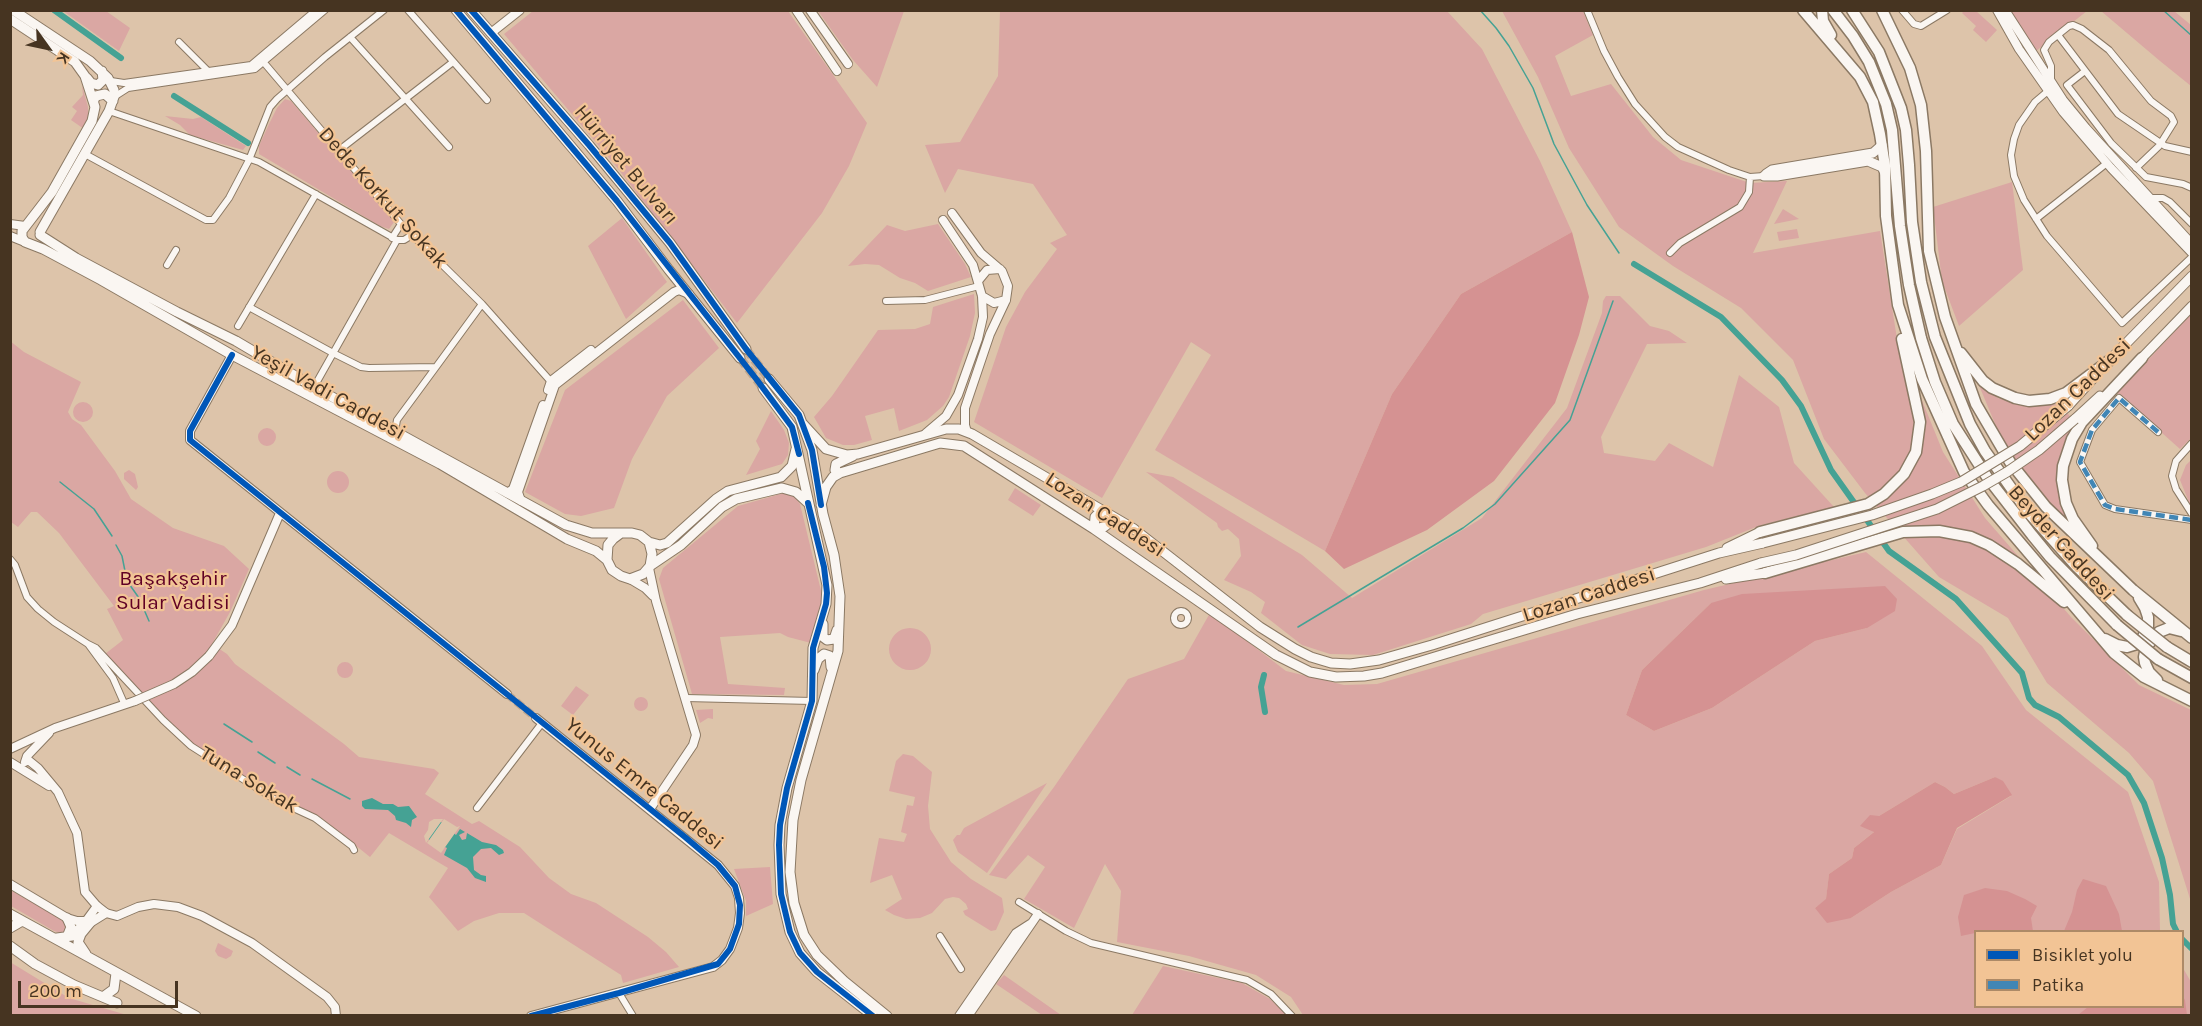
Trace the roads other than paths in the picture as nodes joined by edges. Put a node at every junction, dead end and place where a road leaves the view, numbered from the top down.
1 (13, 10) edge
2 (316, 10) edge
3 (325, 10) edge
4 (384, 10) edge
5 (408, 10) edge
6 (456, 10) edge
7 (471, 10) edge
8 (513, 10) edge
9 (520, 10) edge
10 (796, 10) edge
11 (810, 10) edge
12 (1587, 10) edge
13 (1803, 10) edge
14 (1822, 10) edge
15 (1833, 10) edge
16 (1852, 10) edge
17 (1882, 10) edge
18 (1902, 10) edge
19 (1947, 10) edge
20 (1996, 10) edge
21 (2005, 10) edge
22 (10, 19) edge
23 (489, 32) junction
24 (2058, 35) junction
25 (350, 37) junction
26 (179, 42) dead end
27 (2023, 47) junction
28 (1842, 54) junction
29 (262, 60) junction
30 (453, 62) junction
31 (848, 64) dead end
32 (102, 71) junction
33 (837, 71) dead end
34 (2085, 71) junction
35 (211, 74) junction
36 (85, 76) junction
37 (111, 81) junction
38 (2051, 82) junction
39 (287, 89) junction
40 (2048, 91) junction
41 (113, 99) junction
42 (406, 99) junction
43 (94, 100) junction
44 (487, 100) dead end
45 (109, 111) junction
46 (2162, 143) junction
47 (1882, 145) junction
48 (449, 147) dead end
49 (338, 151) junction
50 (2192, 152) edge
51 (85, 154) junction
52 (249, 160) junction
53 (2107, 163) junction
54 (2136, 168) junction
55 (1885, 173) junction
56 (1764, 176) junction
57 (1750, 177) junction
58 (2192, 188) edge
59 (316, 194) junction
60 (2149, 198) junction
61 (952, 213) dead end
62 (2036, 219) junction
63 (943, 220) dead end
64 (10, 224) edge
65 (401, 224) junction
66 (2192, 224) edge
67 (27, 226) junction
68 (40, 234) junction
69 (412, 235) junction
70 (10, 236) edge
71 (394, 239) junction
72 (28, 243) junction
73 (2192, 244) edge
74 (176, 250) dead end
75 (2192, 253) edge
76 (1670, 254) dead end
77 (2192, 257) edge
78 (682, 259) junction
79 (167, 265) dead end
80 (1000, 269) junction
81 (671, 272) junction
82 (2192, 276) edge
83 (978, 284) junction
84 (688, 294) junction
85 (982, 296) junction
86 (1006, 300) junction
87 (886, 301) dead end
88 (482, 304) junction
89 (249, 306) junction
90 (2192, 306) edge
91 (1901, 320) junction
92 (238, 326) dead end
93 (238, 342) junction
94 (1955, 346) junction
95 (746, 349) tunnel mouth
96 (333, 352) junction
97 (232, 355) junction
98 (740, 357) tunnel mouth
99 (2142, 358) junction
100 (2110, 360) junction
101 (436, 367) junction
102 (769, 379) tunnel mouth
103 (553, 383) junction
104 (314, 387) junction
105 (763, 388) tunnel mouth
106 (397, 420) junction
107 (383, 424) junction
108 (803, 424) junction
109 (395, 431) junction
110 (967, 432) junction
111 (2158, 432) dead end
112 (925, 434) junction
113 (794, 435) junction
114 (2192, 442) edge
115 (858, 454) junction
116 (840, 473) junction
117 (507, 493) junction
118 (521, 501) junction
119 (807, 503) junction
120 (821, 505) junction
121 (1106, 511) junction
122 (280, 513) junction
123 (2192, 514) edge
124 (2192, 520) edge
125 (1094, 529) junction
126 (621, 533) junction
127 (1761, 538) junction
128 (649, 542) junction
129 (2100, 558) junction
130 (10, 559) edge
131 (607, 560) junction
132 (650, 567) junction
133 (1763, 568) junction
134 (630, 579) junction
135 (2133, 590) junction
136 (656, 601) junction
137 (826, 604) junction
138 (2076, 610) junction
139 (840, 620) junction
140 (2098, 634) junction
141 (2187, 635) edge
142 (88, 644) junction
143 (2192, 662) edge
144 (813, 672) junction
145 (2192, 678) edge
146 (829, 684) junction
147 (2166, 688) junction
148 (507, 694) tunnel mouth
149 (686, 698) junction
150 (812, 701) junction
151 (2192, 701) edge
152 (124, 704) junction
153 (539, 720) joint
154 (54, 728) junction
155 (13, 747) edge
156 (27, 757) junction
157 (14, 764) edge
158 (58, 792) junction
159 (477, 808) dead end
160 (650, 810) junction
161 (354, 850) dead end
162 (10, 884) edge
163 (1019, 902) dead end
164 (97, 906) junction
165 (106, 913) junction
166 (10, 914) edge
167 (1038, 914) junction
168 (67, 918) junction
169 (22, 921) junction
170 (88, 922) junction
171 (1031, 923) junction
172 (10, 928) edge
173 (940, 936) dead end
174 (54, 938) junction
175 (65, 938) junction
176 (10, 946) edge
177 (89, 958) junction
178 (961, 969) dead end
179 (116, 973) junction
180 (618, 993) junction
181 (104, 998) junction
182 (117, 1003) dead end
183 (196, 1016) edge
184 (336, 1016) edge
185 (531, 1016) edge
186 (633, 1016) edge
187 (873, 1016) edge
188 (887, 1016) edge
189 (959, 1016) edge
190 (968, 1016) edge
191 (1292, 1016) edge

1 - 32 main road
2 - 29 street
3 - 29 street
4 - 25 street
5 - 30 street
6 - 81 main road, Hürriyet Bulvarı
7 - 23 main road, Hürriyet Bulvarı
8 - 23 street
9 - 23 street
10 - 33 street
11 - 31 street
12 - 57 street
13 - 28 highway
14 - 28 highway
15 - 145 highway, Beyder Caddesi, bridge
16 - 143 highway, Beyder Caddesi, bridge
17 - 94 highway
18 - 19 street
20 - 27 street
21 - 27 street
22 - 36 main road
23 - 78 main road, Hürriyet Bulvarı
24 - 34 street
24 - 38 street
24 - 46 street
25 - 39 street
25 - 42 street
26 - 35 street
27 - 38 street
27 - 40 street
28 - 47 highway
29 - 35 street
29 - 39 street, Dede Korkut Sokak
30 - 42 street
30 - 44 street
32 - 36 main road
32 - 37 main road
34 - 46 street
34 - 54 street
35 - 37 street
35 - 41 street
36 - 43 main road
37 - 41 main road
38 - 60 street
39 - 49 street, Dede Korkut Sokak
39 - 52 street
40 - 53 street
40 - 62 street
41 - 43 main road
41 - 45 main road
42 - 48 street
42 - 49 street
43 - 67 main road
45 - 51 main road
45 - 52 street
46 - 50 street
46 - 54 street
47 - 55 highway
47 - 56 main road
49 - 65 street, Dede Korkut Sokak
51 - 52 street
51 - 68 main road
52 - 59 street
53 - 62 street
53 - 75 street
54 - 58 street
55 - 56 main road
55 - 91 highway
56 - 57 street
57 - 76 street
59 - 71 street
59 - 89 street
60 - 66 street
60 - 73 street
61 - 80 street
62 - 77 street
63 - 83 street
64 - 67 main road
65 - 69 street, Dede Korkut Sokak
65 - 71 street
67 - 68 main road
67 - 72 main road
68 - 72 main road
68 - 93 main road, Yeşil Vadi Caddesi
69 - 71 street
69 - 88 street, Dede Korkut Sokak
70 - 72 main road, Yeşil Vadi Caddesi
71 - 96 street
72 - 97 main road, Yeşil Vadi Caddesi
74 - 79 street
78 - 81 main road
78 - 95 main road, Hürriyet Bulvarı
80 - 83 street
80 - 86 street
81 - 84 main road, Hürriyet Bulvarı
81 - 103 street
82 - 100 main road, Lozan Caddesi
83 - 85 street
83 - 87 street
84 - 98 main road, Hürriyet Bulvarı
84 - 103 street
85 - 86 street
85 - 112 street
86 - 110 street
88 - 101 street
88 - 103 street, Dede Korkut Sokak
89 - 92 street
89 - 96 street
90 - 99 main road, Lozan Caddesi
91 - 127 highway
91 - 138 highway
93 - 97 main road
93 - 104 main road, Yeşil Vadi Caddesi
94 - 100 highway
94 - 129 highway
96 - 101 street
96 - 104 street
97 - 122 street
97 - 131 main road, Yeşil Vadi Caddesi
99 - 129 highway
99 - 133 main road, Lozan Caddesi, bridge
100 - 127 main road, Lozan Caddesi, bridge
101 - 106 street
102 - 108 main road
103 - 117 street
103 - 118 street
104 - 107 main road, Yeşil Vadi Caddesi
105 - 113 main road
106 - 107 street
106 - 109 street
107 - 109 main road, Yeşil Vadi Caddesi
108 - 115 main road
108 - 120 main road
109 - 117 main road, Yeşil Vadi Caddesi
110 - 112 main road
110 - 121 main road, Lozan Caddesi
111 - 124 street
112 - 115 main road
113 - 119 main road
113 - 128 main road
114 - 123 street
115 - 116 main road
116 - 120 main road
116 - 125 main road, Lozan Caddesi
117 - 118 main road, Yeşil Vadi Caddesi
118 - 126 main road, Yeşil Vadi Caddesi
119 - 132 main road
119 - 137 main road
120 - 139 main road
121 - 125 main road
121 - 127 main road, Lozan Caddesi
122 - 148 street
122 - 152 street, bridge
125 - 133 main road, Lozan Caddesi
126 - 128 main road, Yeşil Vadi Caddesi
126 - 131 main road
128 - 132 main road
129 - 135 highway
130 - 142 street
131 - 134 main road, Yeşil Vadi Caddesi
132 - 134 main road
132 - 136 street
133 - 138 highway
134 - 136 street
135 - 140 highway
135 - 141 highway
136 - 149 street
137 - 139 main road
137 - 144 main road
138 - 140 highway
139 - 146 main road
140 - 147 highway
141 - 147 highway
142 - 152 street
142 - 161 street, Tuna Sokak
144 - 146 main road
144 - 150 main road
146 - 188 main road
147 - 151 highway
149 - 150 street
149 - 160 street
150 - 187 main road
152 - 154 street
153 - 159 street
153 - 160 street, Yunus Emre Caddesi
154 - 155 street
154 - 156 street
155 - 156 street
156 - 157 street
156 - 158 street
157 - 158 street
158 - 164 street
160 - 180 street, Yunus Emre Caddesi
162 - 168 main road
163 - 167 street
164 - 165 street
164 - 170 main road
165 - 170 main road
165 - 184 street
166 - 169 main road
167 - 171 street
167 - 191 street
168 - 170 main road
168 - 175 main road
169 - 172 main road
169 - 174 main road
170 - 175 main road
170 - 177 main road
171 - 189 street
171 - 190 street
173 - 178 street
174 - 175 main road
174 - 177 main road
176 - 181 main road
177 - 179 main road
179 - 181 main road
179 - 183 main road
180 - 185 street, Yunus Emre Caddesi
180 - 186 street
181 - 182 main road

